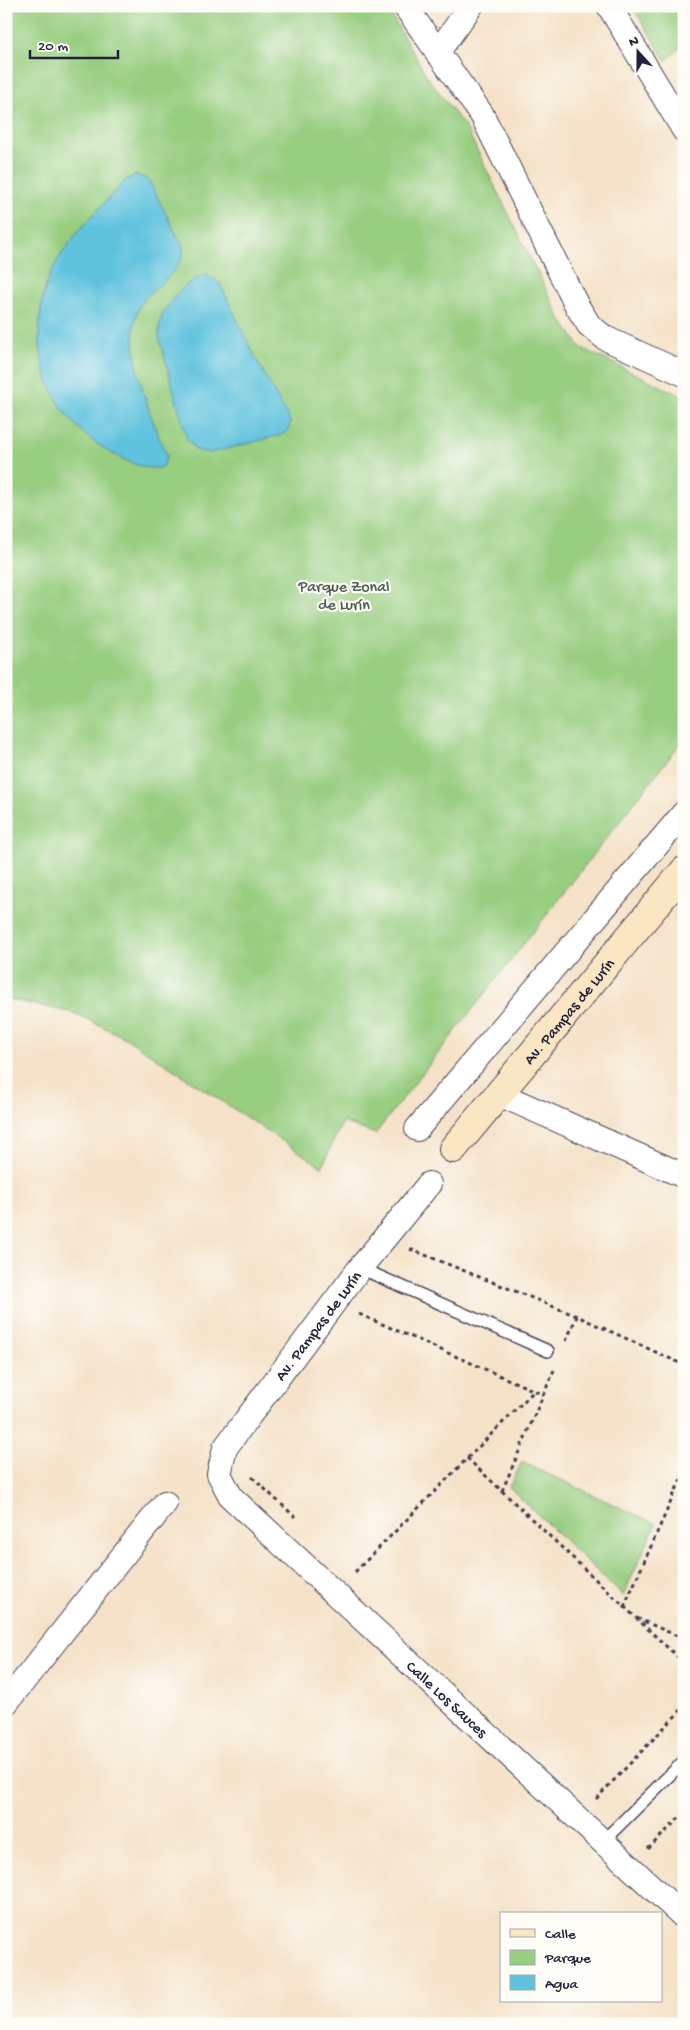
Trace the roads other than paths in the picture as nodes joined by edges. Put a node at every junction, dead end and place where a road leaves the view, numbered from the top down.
1 (405, 6) edge
2 (471, 6) edge
3 (609, 6) edge
4 (437, 54) junction
5 (684, 130) edge
6 (684, 374) edge
7 (684, 813) edge
8 (684, 871) edge
9 (499, 1094) junction
10 (417, 1129) dead end
11 (452, 1149) dead end
12 (684, 1176) edge
13 (429, 1184) dead end
14 (360, 1268) junction
15 (548, 1351) dead end
16 (220, 1474) joint
17 (165, 1503) dead end
18 (6, 1703) edge
19 (684, 1761) edge
20 (603, 1841) junction
21 (684, 1917) edge

1 - 4 street
2 - 4 street
3 - 5 street
4 - 6 street
7 - 10 street
8 - 9 street, Av. Pampas de Lurín
9 - 11 street, Av. Pampas de Lurín
9 - 12 street
13 - 14 street, Av. Pampas de Lurín
14 - 15 lane
14 - 16 street, Av. Pampas de Lurín
16 - 20 street, Calle Los Sauces
17 - 18 street
19 - 20 lane
20 - 21 street, Calle Los Sauces

